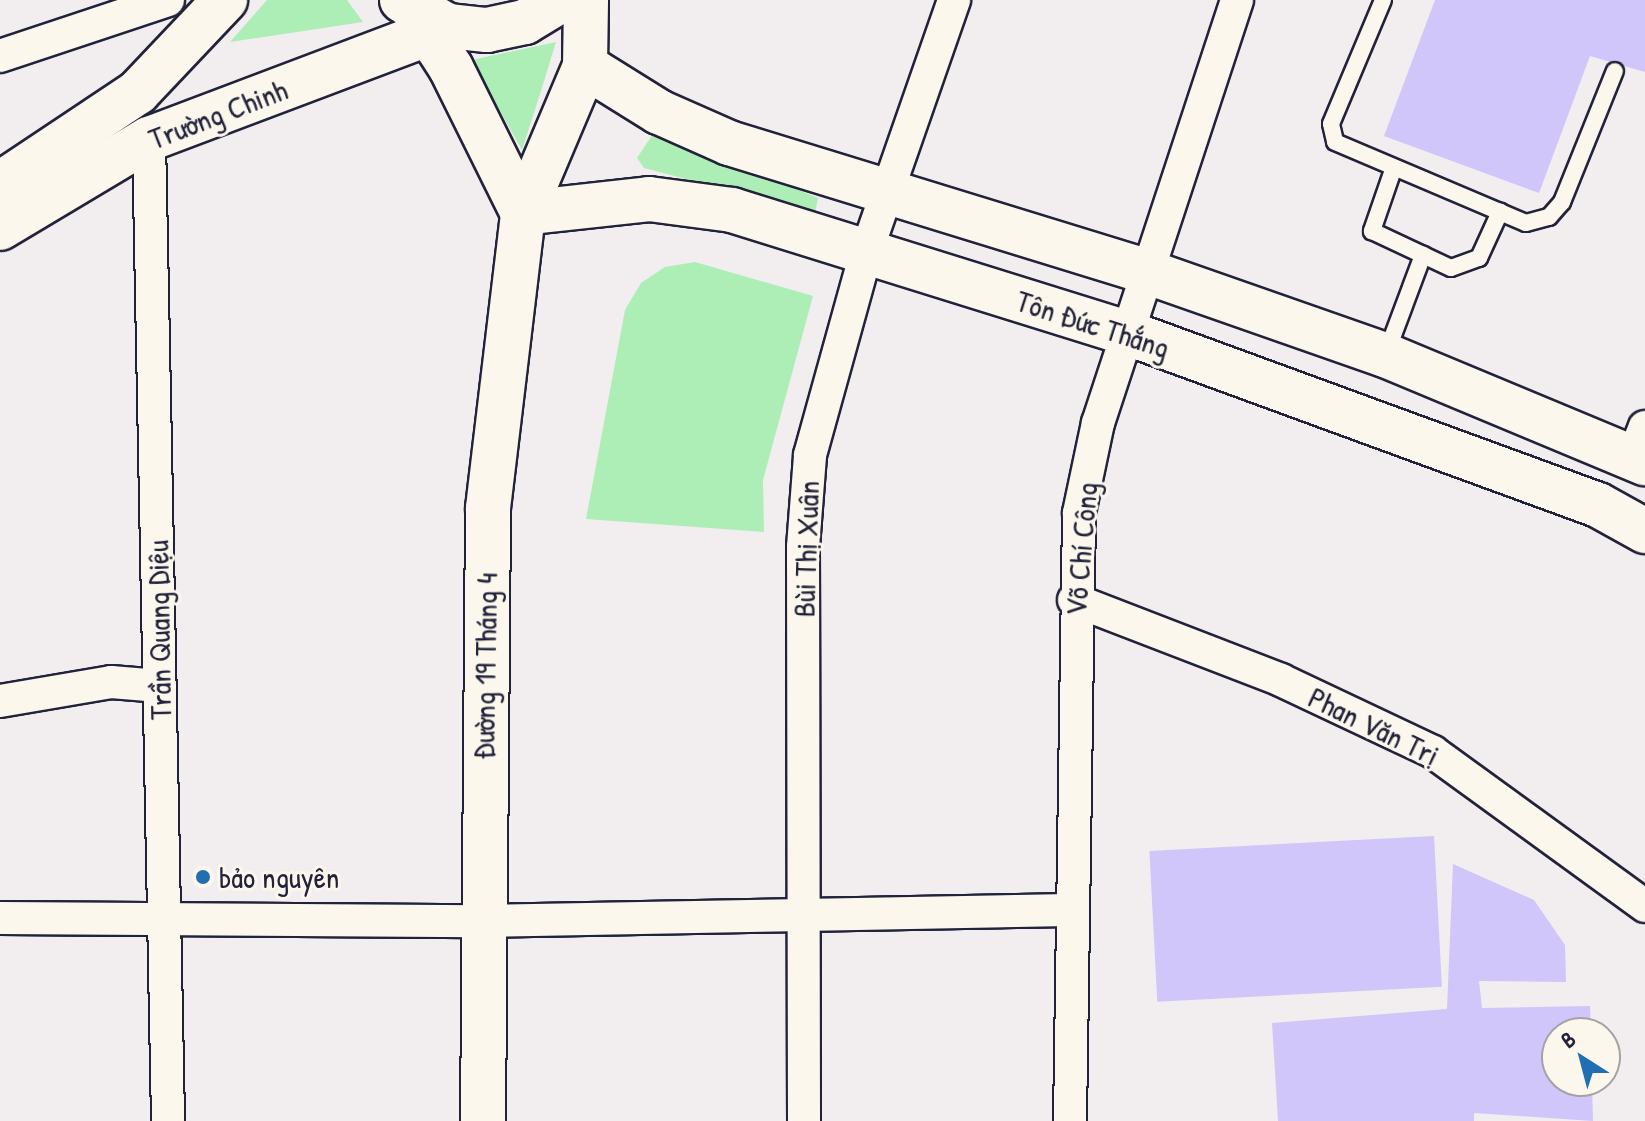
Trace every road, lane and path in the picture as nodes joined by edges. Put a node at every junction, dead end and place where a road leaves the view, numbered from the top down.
1 (168, 0) edge
2 (225, 0) edge
3 (561, 0) edge
4 (586, 0) edge
5 (954, 0) edge
6 (1237, 0) edge
7 (1383, 0) edge
8 (423, 17) edge
9 (0, 56) edge
10 (585, 66) junction
11 (1615, 71) dead end
12 (149, 139) junction
13 (1393, 170) junction
14 (0, 184) edge
15 (889, 190) junction
16 (1500, 212) junction
17 (523, 213) junction
18 (0, 228) edge
19 (866, 253) junction
20 (1423, 255) junction
21 (1145, 271) junction
22 (1128, 333) junction
23 (1385, 355) junction
24 (1641, 448) edge
25 (1645, 531) edge
26 (1074, 600) junction
27 (160, 686) junction
28 (0, 701) edge
29 (1645, 906) edge
30 (1069, 910) junction
31 (802, 911) junction
32 (164, 917) junction
33 (0, 918) edge
34 (480, 921) junction
35 (168, 1121) edge
36 (483, 1121) edge
37 (804, 1121) edge
38 (1070, 1121) edge

1 - 9 street
2 - 14 main road, Trường Chinh
3 - 8 main road
4 - 10 main road, Đường 19 Tháng 4
5 - 15 street, Bùi Thị Xuân
6 - 21 street, Võ Chí Công
7 - 13 lane
8 - 12 main road, Trường Chinh
8 - 17 main road
10 - 15 main road
10 - 17 main road, Đường 19 Tháng 4
11 - 16 lane
12 - 18 main road, Trường Chinh
12 - 27 street, Trần Quang Diệu
13 - 16 lane
13 - 20 lane
15 - 19 street, Bùi Thị Xuân
15 - 21 main road
16 - 20 lane
17 - 19 main road, Tôn Đức Thắng
17 - 34 main road, Đường 19 Tháng 4
19 - 22 main road, Tôn Đức Thắng
19 - 31 street, Bùi Thị Xuân
20 - 23 lane
21 - 22 street, Võ Chí Công
21 - 23 main road
22 - 25 main road, Tôn Đức Thắng
22 - 26 street, Võ Chí Công
23 - 24 main road
26 - 29 street, Phan Văn Trị
26 - 30 street, Võ Chí Công
27 - 28 street
27 - 32 street, Trần Quang Diệu
30 - 31 street
30 - 38 street, Võ Chí Công
31 - 34 street
31 - 37 street, Bùi Thị Xuân
32 - 33 street
32 - 34 street
32 - 35 street, Trần Quang Diệu
34 - 36 main road, Đường 19 Tháng 4

